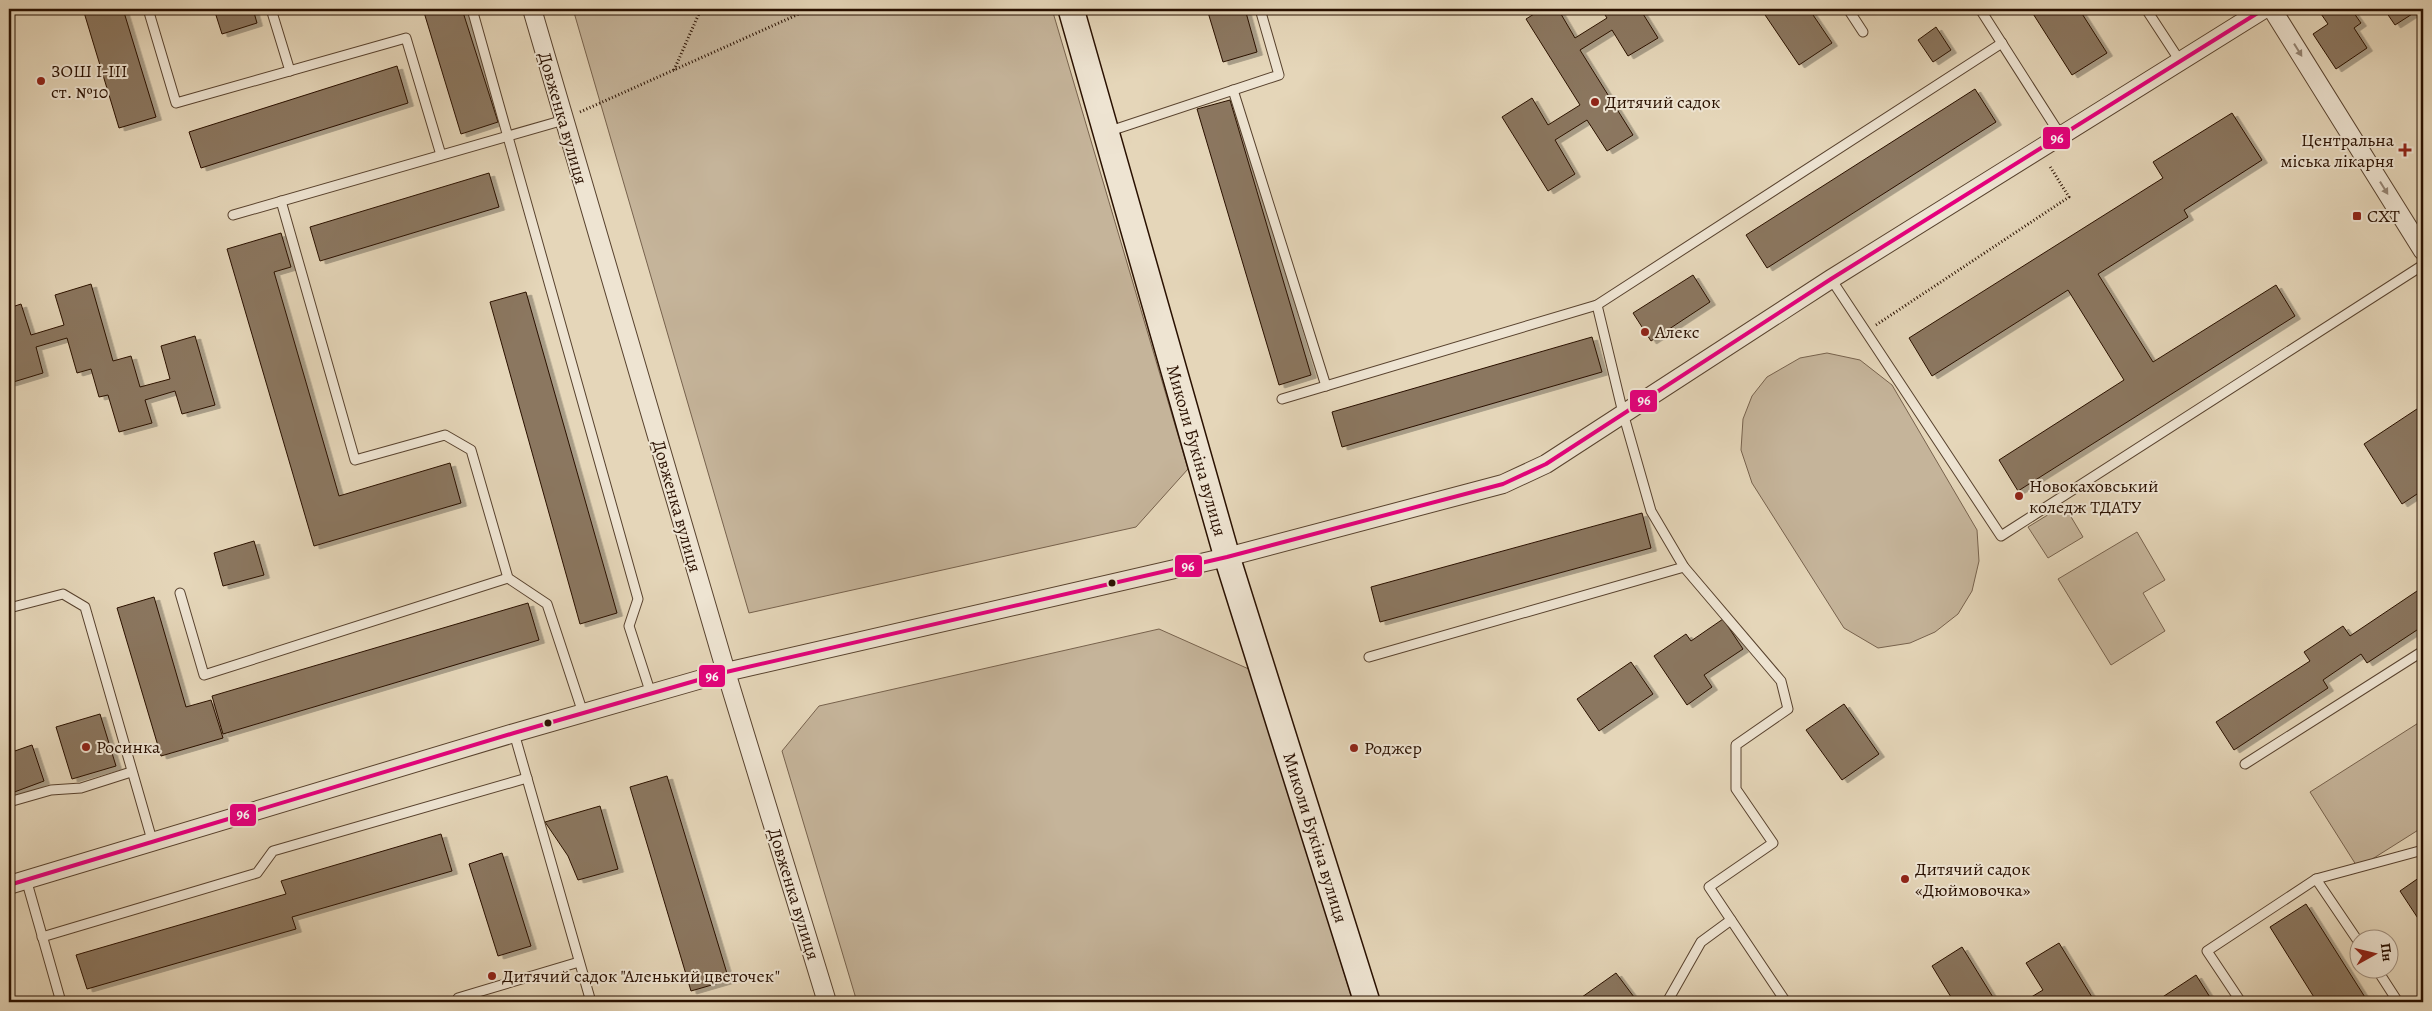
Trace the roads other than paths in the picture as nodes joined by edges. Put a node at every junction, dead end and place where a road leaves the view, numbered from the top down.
1 (148, 9) edge
2 (271, 9) edge
3 (472, 9) edge
4 (532, 9) edge
5 (1071, 9) edge
6 (1260, 9) edge
7 (1848, 9) edge
8 (1980, 9) edge
9 (2146, 9) edge
10 (2264, 9) edge
11 (2272, 9) edge
12 (1863, 32) dead end
13 (2002, 43) junction
14 (2180, 61) junction
15 (290, 71) junction
16 (1233, 90) junction
17 (564, 120) junction
18 (1107, 133) junction
19 (509, 135) junction
20 (2061, 136) junction
21 (441, 155) junction
22 (281, 201) junction
23 (233, 215) dead end
24 (2423, 251) edge
25 (2423, 265) edge
26 (1831, 279) junction
27 (1596, 305) junction
28 (1326, 386) junction
29 (1282, 399) dead end
30 (1623, 413) junction
31 (1227, 557) junction
32 (1684, 567) junction
33 (508, 578) junction
34 (180, 593) dead end
35 (9, 605) edge
36 (2423, 651) edge
37 (1369, 657) dead end
38 (726, 672) junction
39 (651, 694) junction
40 (583, 713) junction
41 (514, 733) junction
42 (2245, 764) dead end
43 (131, 772) junction
44 (527, 778) junction
45 (9, 802) edge
46 (152, 840) junction
47 (2423, 850) edge
48 (2316, 878) junction
49 (26, 880) junction
50 (9, 885) edge
51 (1732, 920) junction
52 (2350, 929) edge
53 (42, 937) junction
54 (579, 962) junction
55 (2382, 978) edge
56 (458, 998) dead end
57 (61, 1002) edge
58 (591, 1002) edge
59 (827, 1002) edge
60 (1367, 1002) edge
61 (1667, 1002) edge
62 (1786, 1002) edge
63 (2241, 1002) edge
64 (2398, 1002) edge

1 - 15 lane
2 - 15 lane
3 - 19 lane
4 - 17 street, Довженка вулиця
5 - 18 street, Миколи Букіна вулиця
6 - 16 lane
7 - 12 lane
8 - 13 lane
9 - 14 lane
10 - 14 street
11 -> 24 street
13 - 20 lane
13 - 27 lane
14 - 20 street
15 - 21 lane
16 - 18 lane
16 - 28 lane
17 - 19 lane
17 - 38 street, Довженка вулиця
18 - 31 street, Миколи Букіна вулиця
19 - 21 lane
19 - 39 lane
20 - 26 street
21 - 22 lane
22 - 23 lane
22 - 33 lane
25 - 26 lane
26 - 30 street
27 - 28 lane
27 - 30 lane
28 - 29 lane
30 - 31 street
30 - 32 lane
31 - 38 street
31 - 60 street, Миколи Букіна вулиця
32 - 37 lane
32 - 51 lane
33 - 34 lane
33 - 40 lane
35 - 43 lane
36 - 42 lane
38 - 39 street
38 - 59 street, Довженка вулиця
39 - 40 street
40 - 41 street
41 - 44 lane
41 - 46 street
43 - 45 lane
43 - 46 lane
44 - 53 lane
44 - 54 lane
46 - 49 street
47 - 48 lane
48 - 52 lane
48 - 63 lane
49 - 50 street
49 - 53 lane
51 - 61 lane
51 - 62 lane
53 - 57 lane
54 - 56 lane
54 - 58 lane
55 - 64 lane

